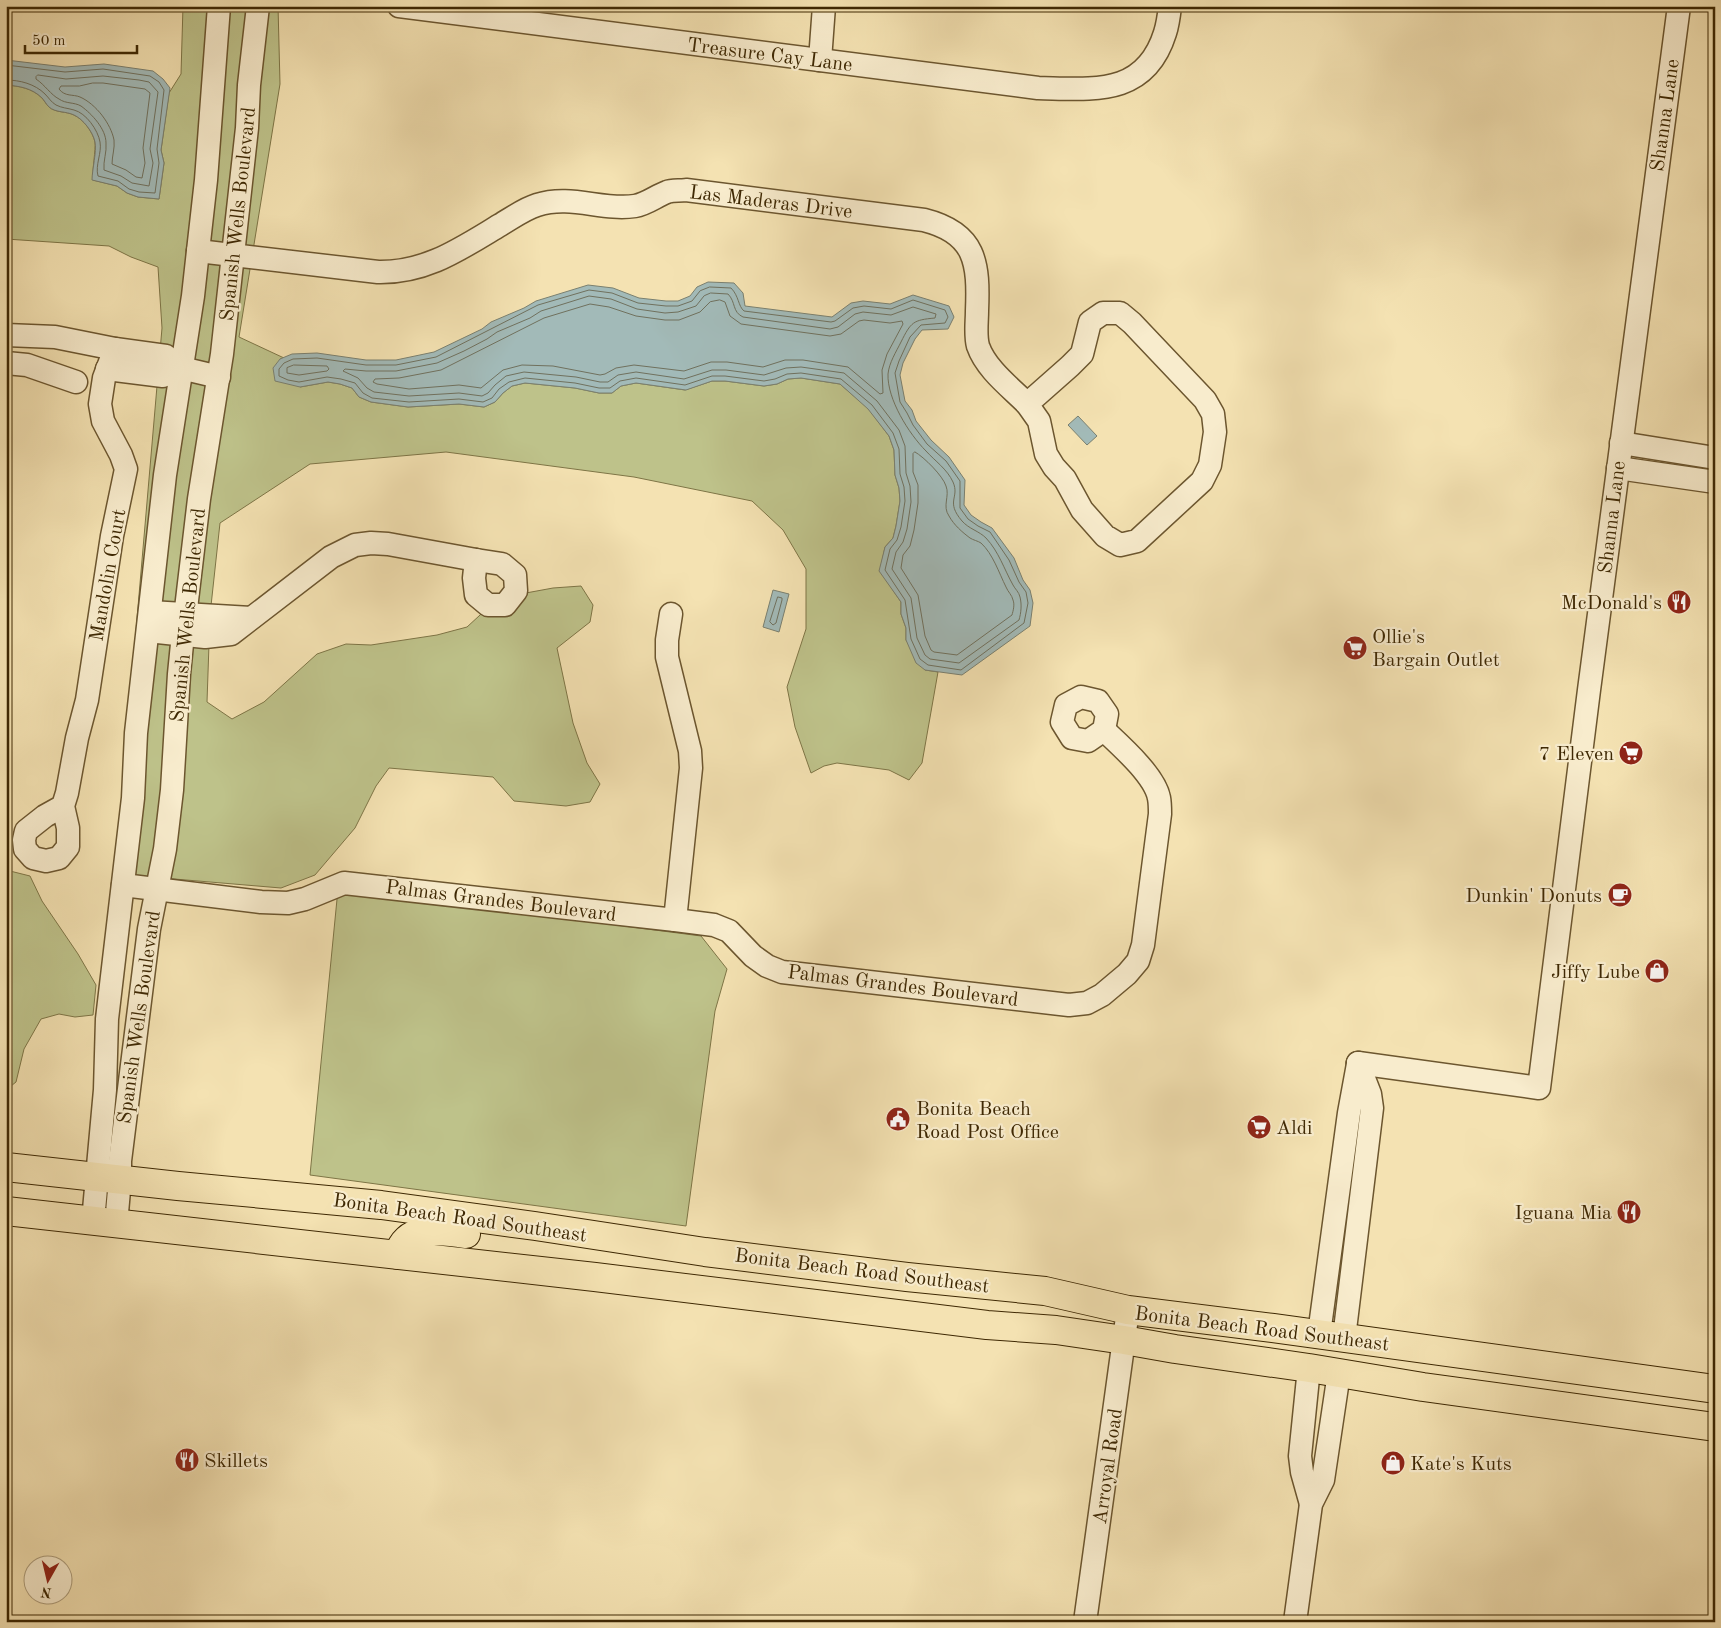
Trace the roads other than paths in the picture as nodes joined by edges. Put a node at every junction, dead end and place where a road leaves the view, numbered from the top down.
1 (219, 6) edge
2 (258, 6) edge
3 (399, 6) edge
4 (824, 6) edge
5 (1170, 6) edge
6 (1679, 6) edge
7 (511, 13) edge
8 (820, 60) junction
9 (198, 251) junction
10 (233, 256) junction
11 (6, 335) edge
12 (111, 359) junction
13 (6, 363) edge
14 (181, 368) junction
15 (219, 377) junction
16 (76, 382) dead end
17 (1027, 404) junction
18 (1621, 443) junction
19 (1715, 458) edge
20 (1618, 468) junction
21 (1715, 482) edge
22 (476, 560) dead end
23 (671, 614) dead end
24 (149, 621) junction
25 (184, 624) junction
26 (1104, 730) dead end
27 (63, 806) dead end
28 (123, 885) junction
29 (156, 890) junction
30 (675, 920) junction
31 (1358, 1063) junction
32 (1403, 1069) junction
33 (1372, 1108) junction
34 (6, 1167) edge
35 (108, 1177) junction
36 (6, 1212) edge
37 (104, 1223) junction
38 (651, 1244) junction
39 (398, 1255) junction
40 (1128, 1310) junction
41 (1332, 1336) junction
42 (1124, 1340) junction
43 (1309, 1368) junction
44 (1339, 1374) junction
45 (1715, 1389) edge
46 (1715, 1427) edge
47 (1310, 1504) junction
48 (1086, 1622) edge
49 (1295, 1622) edge

1 - 9 street, Spanish Wells Boulevard
2 - 10 street, Spanish Wells Boulevard
3 - 7 street, Treasure Cay Lane
4 - 8 street
5 - 8 street, Treasure Cay Lane
6 - 18 street, Shanna Lane
7 - 8 street, Treasure Cay Lane
9 - 10 street, Las Maderas Drive
9 - 14 street, Spanish Wells Boulevard
10 - 15 street, Spanish Wells Boulevard
10 - 17 street, Las Maderas Drive
11 - 12 street
12 - 14 street
12 - 27 street, Mandolin Court
13 - 16 street
14 - 15 street
14 - 24 street, Spanish Wells Boulevard
15 - 25 street, Spanish Wells Boulevard
17 - 17 street, Las Maderas Drive
18 - 19 street
18 - 20 street, Shanna Lane
20 - 21 street
20 - 32 street, Shanna Lane
22 - 25 street
23 - 30 street
24 - 25 street
24 - 28 street, Spanish Wells Boulevard
25 - 29 street, Spanish Wells Boulevard
26 - 30 street, Palmas Grandes Boulevard
28 - 29 street, Palmas Grandes Boulevard
28 - 35 street, Spanish Wells Boulevard
29 - 30 street, Palmas Grandes Boulevard
29 - 35 street, Spanish Wells Boulevard
31 - 32 street
31 - 33 street
31 - 41 street
32 - 33 street
33 - 41 street
34 - 35 main road, Bonita Beach Road Southeast
35 - 37 street, Spanish Wells Boulevard
35 - 38 main road, Bonita Beach Road Southeast
36 - 37 main road, Bonita Beach Road Southeast
37 - 39 main road, Bonita Beach Road Southeast
38 - 39 main road
38 - 40 main road, Bonita Beach Road Southeast
39 - 42 main road, Bonita Beach Road Southeast
40 - 41 main road, Bonita Beach Road Southeast
40 - 42 street, Arroyal Road
41 - 45 main road, Bonita Beach Road Southeast
42 - 43 main road, Bonita Beach Road Southeast
42 - 48 street, Arroyal Road
43 - 44 main road, Bonita Beach Road Southeast
43 - 47 street
44 - 46 main road, Bonita Beach Road Southeast
44 - 47 street
47 - 49 street

